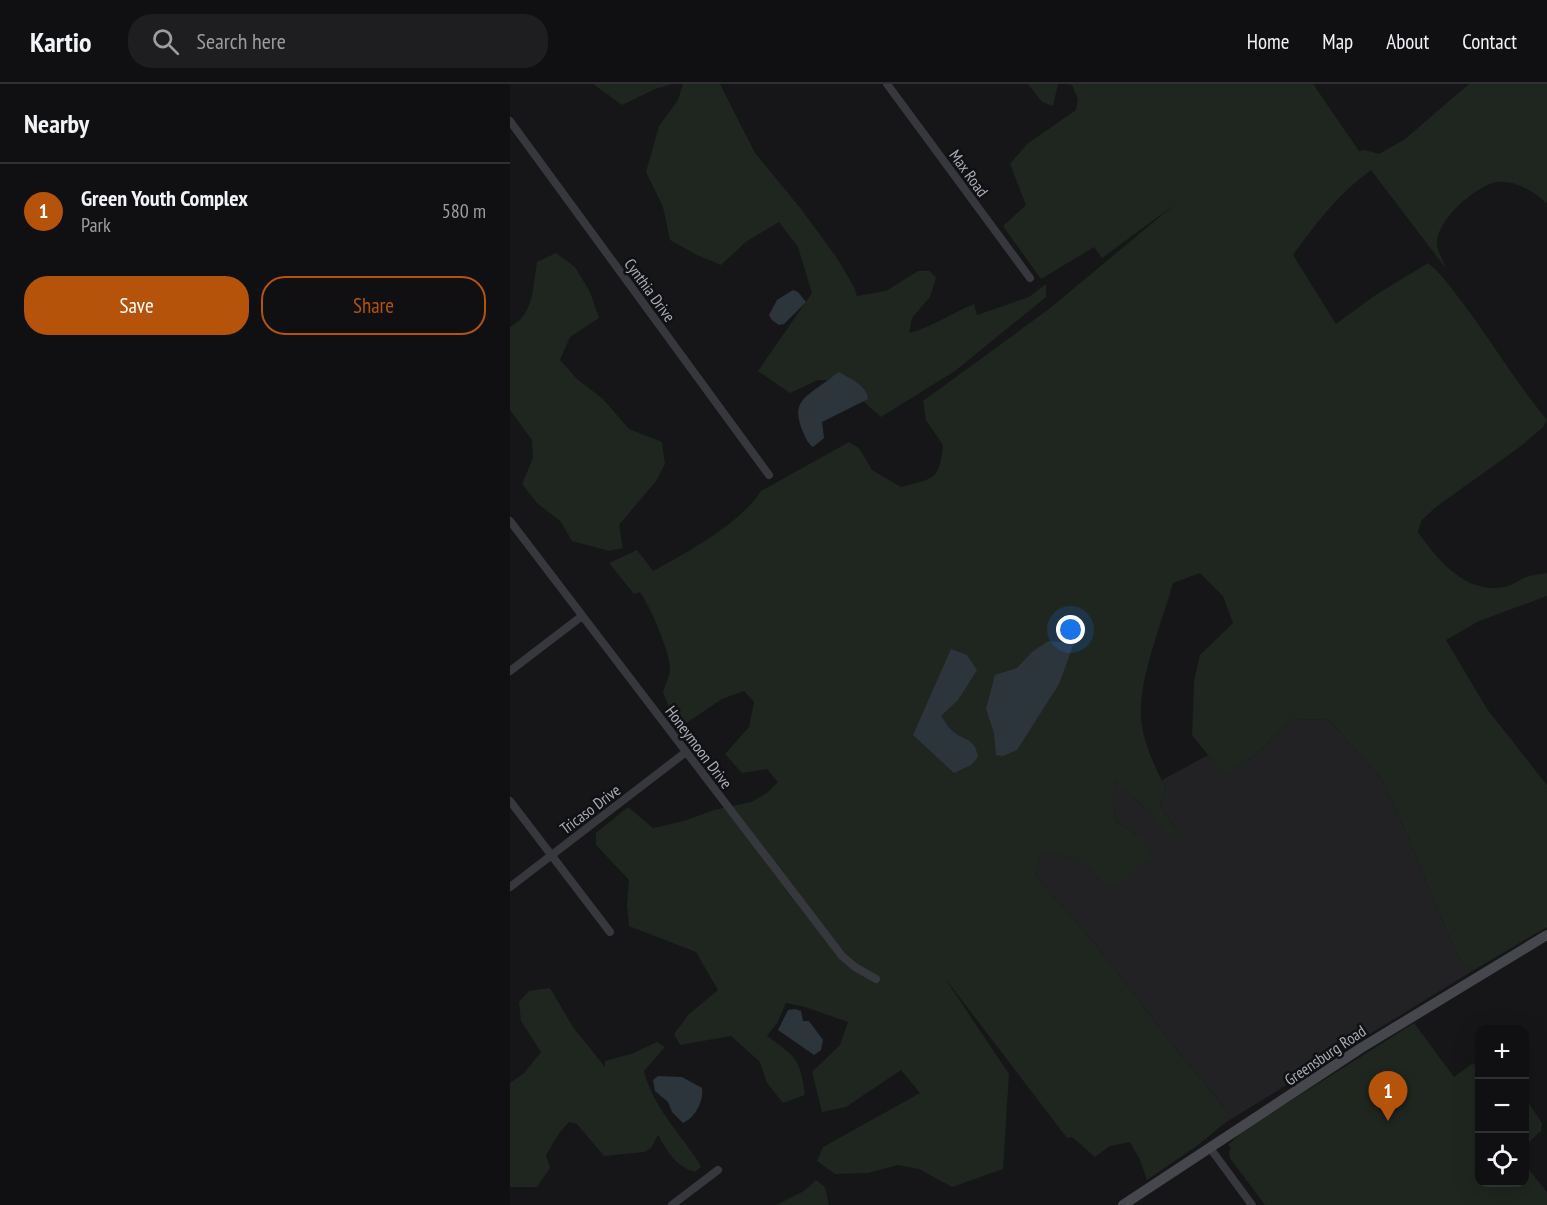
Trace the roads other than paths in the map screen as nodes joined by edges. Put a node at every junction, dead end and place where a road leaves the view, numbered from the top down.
1 (887, 84) edge
2 (510, 121) edge
3 (1030, 278) dead end
4 (769, 475) dead end
5 (510, 521) edge
6 (582, 616) junction
7 (510, 671) edge
8 (686, 752) junction
9 (510, 801) edge
10 (551, 855) junction
11 (510, 887) edge
12 (610, 932) dead end
13 (1547, 935) edge
14 (876, 979) dead end
15 (1210, 1148) junction
16 (718, 1170) dead end
17 (672, 1205) edge
18 (1123, 1205) edge
19 (1252, 1205) edge

1 - 3 street, Max Road
2 - 4 street, Cynthia Drive
5 - 6 street, Honeymoon Drive
6 - 7 street
6 - 8 street, Honeymoon Drive
8 - 10 street, Tricaso Drive
8 - 14 street, Honeymoon Drive
9 - 10 street
10 - 11 street, Tricaso Drive
10 - 12 street
13 - 15 main road, Greensburg Road
15 - 18 main road, Greensburg Road
15 - 19 street
16 - 17 street

